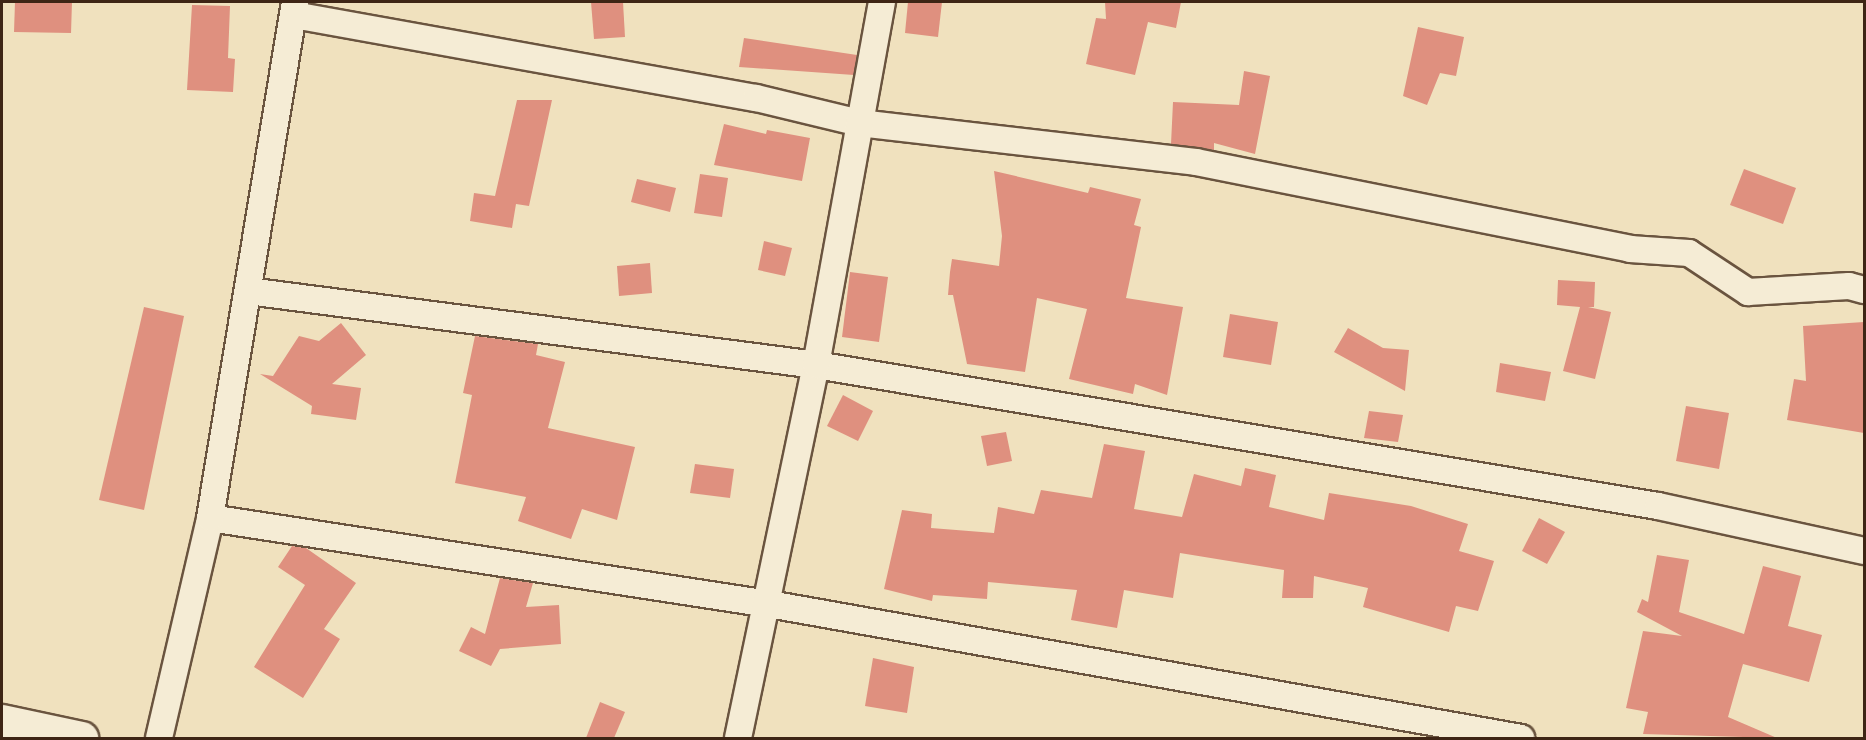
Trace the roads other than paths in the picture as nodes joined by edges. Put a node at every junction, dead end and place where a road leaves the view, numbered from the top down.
1 (882, 2) edge
2 (295, 8) edge
3 (859, 123) junction
4 (1864, 290) edge
5 (248, 291) junction
6 (816, 364) junction
7 (210, 518) junction
8 (1864, 551) edge
9 (768, 604) junction
10 (2, 721) edge
11 (82, 738) edge
12 (159, 738) edge
13 (738, 738) edge
14 (1521, 738) edge

1 - 3 street
2 - 3 street
2 - 5 street
3 - 4 street
3 - 6 street
5 - 6 street
5 - 7 street
6 - 8 street
6 - 9 street
7 - 9 street
7 - 12 street
9 - 13 street
9 - 14 street
10 - 11 street

